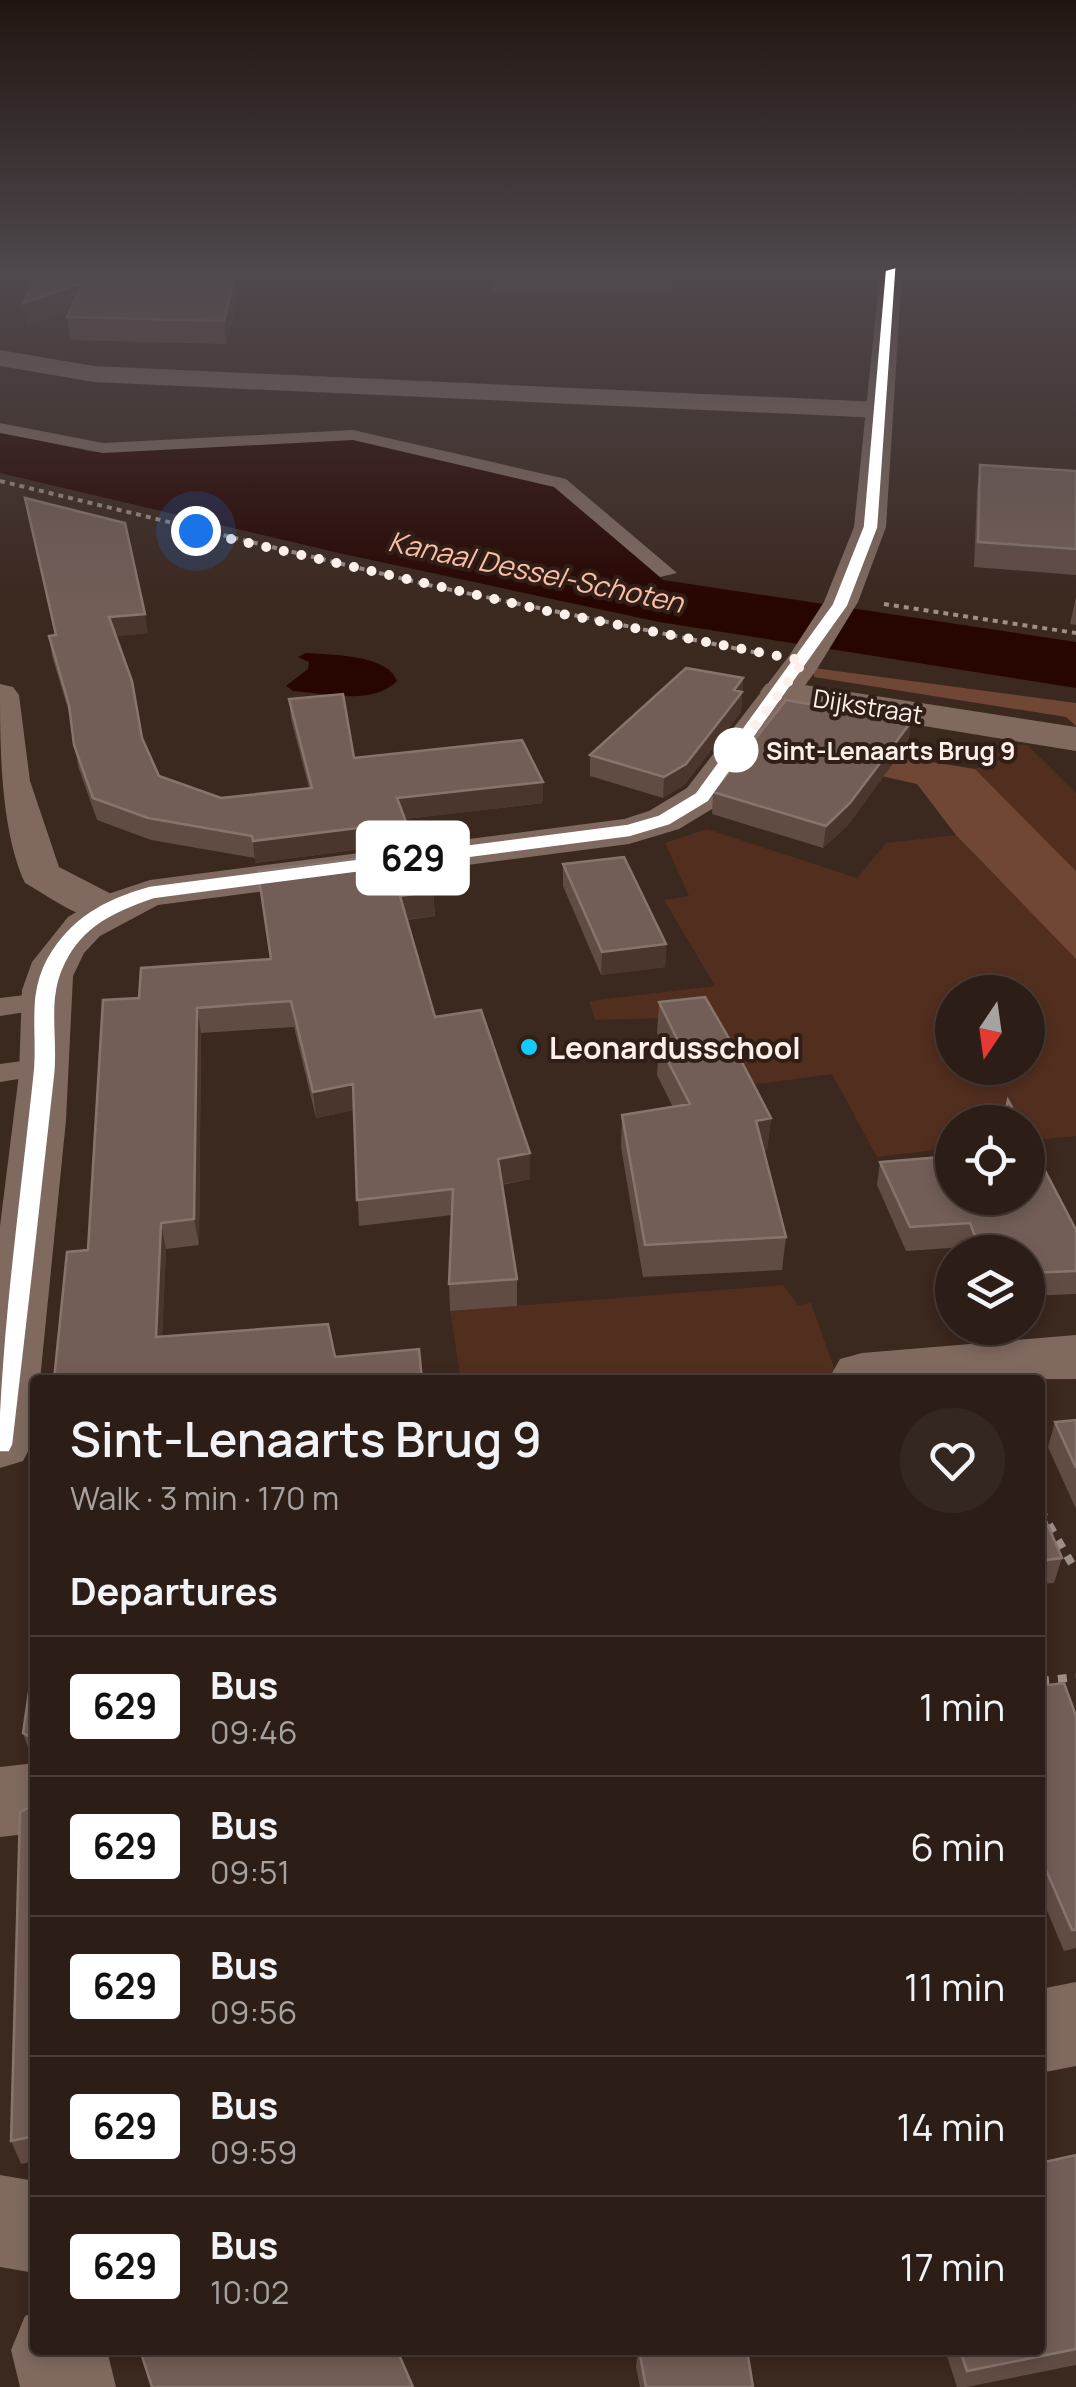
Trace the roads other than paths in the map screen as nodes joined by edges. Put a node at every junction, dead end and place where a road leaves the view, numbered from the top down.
1 (299, 383) edge
2 (882, 383) edge
3 (880, 410) junction
4 (0, 428) edge
5 (667, 574) dead end
6 (778, 692) junction
7 (0, 695) edge
8 (1076, 738) edge
9 (3, 755) edge
10 (105, 908) junction
11 (21, 1004) edge
12 (22, 1070) edge
13 (1076, 1357) edge
14 (862, 1375) dead end
15 (0, 1444) edge
16 (30, 1799) edge
17 (0, 1802) edge
18 (1076, 2024) edge
19 (1045, 2030) edge
20 (60, 2355) edge
21 (68, 2387) edge

1 - 3 street
2 - 3 street
3 - 6 street
4 - 5 lane
6 - 8 street, Dijkstraat
6 - 10 street
7 - 9 street
9 - 10 street
10 - 11 street
11 - 12 street
12 - 15 street
13 - 14 street
16 - 17 street
18 - 19 street
20 - 21 street

